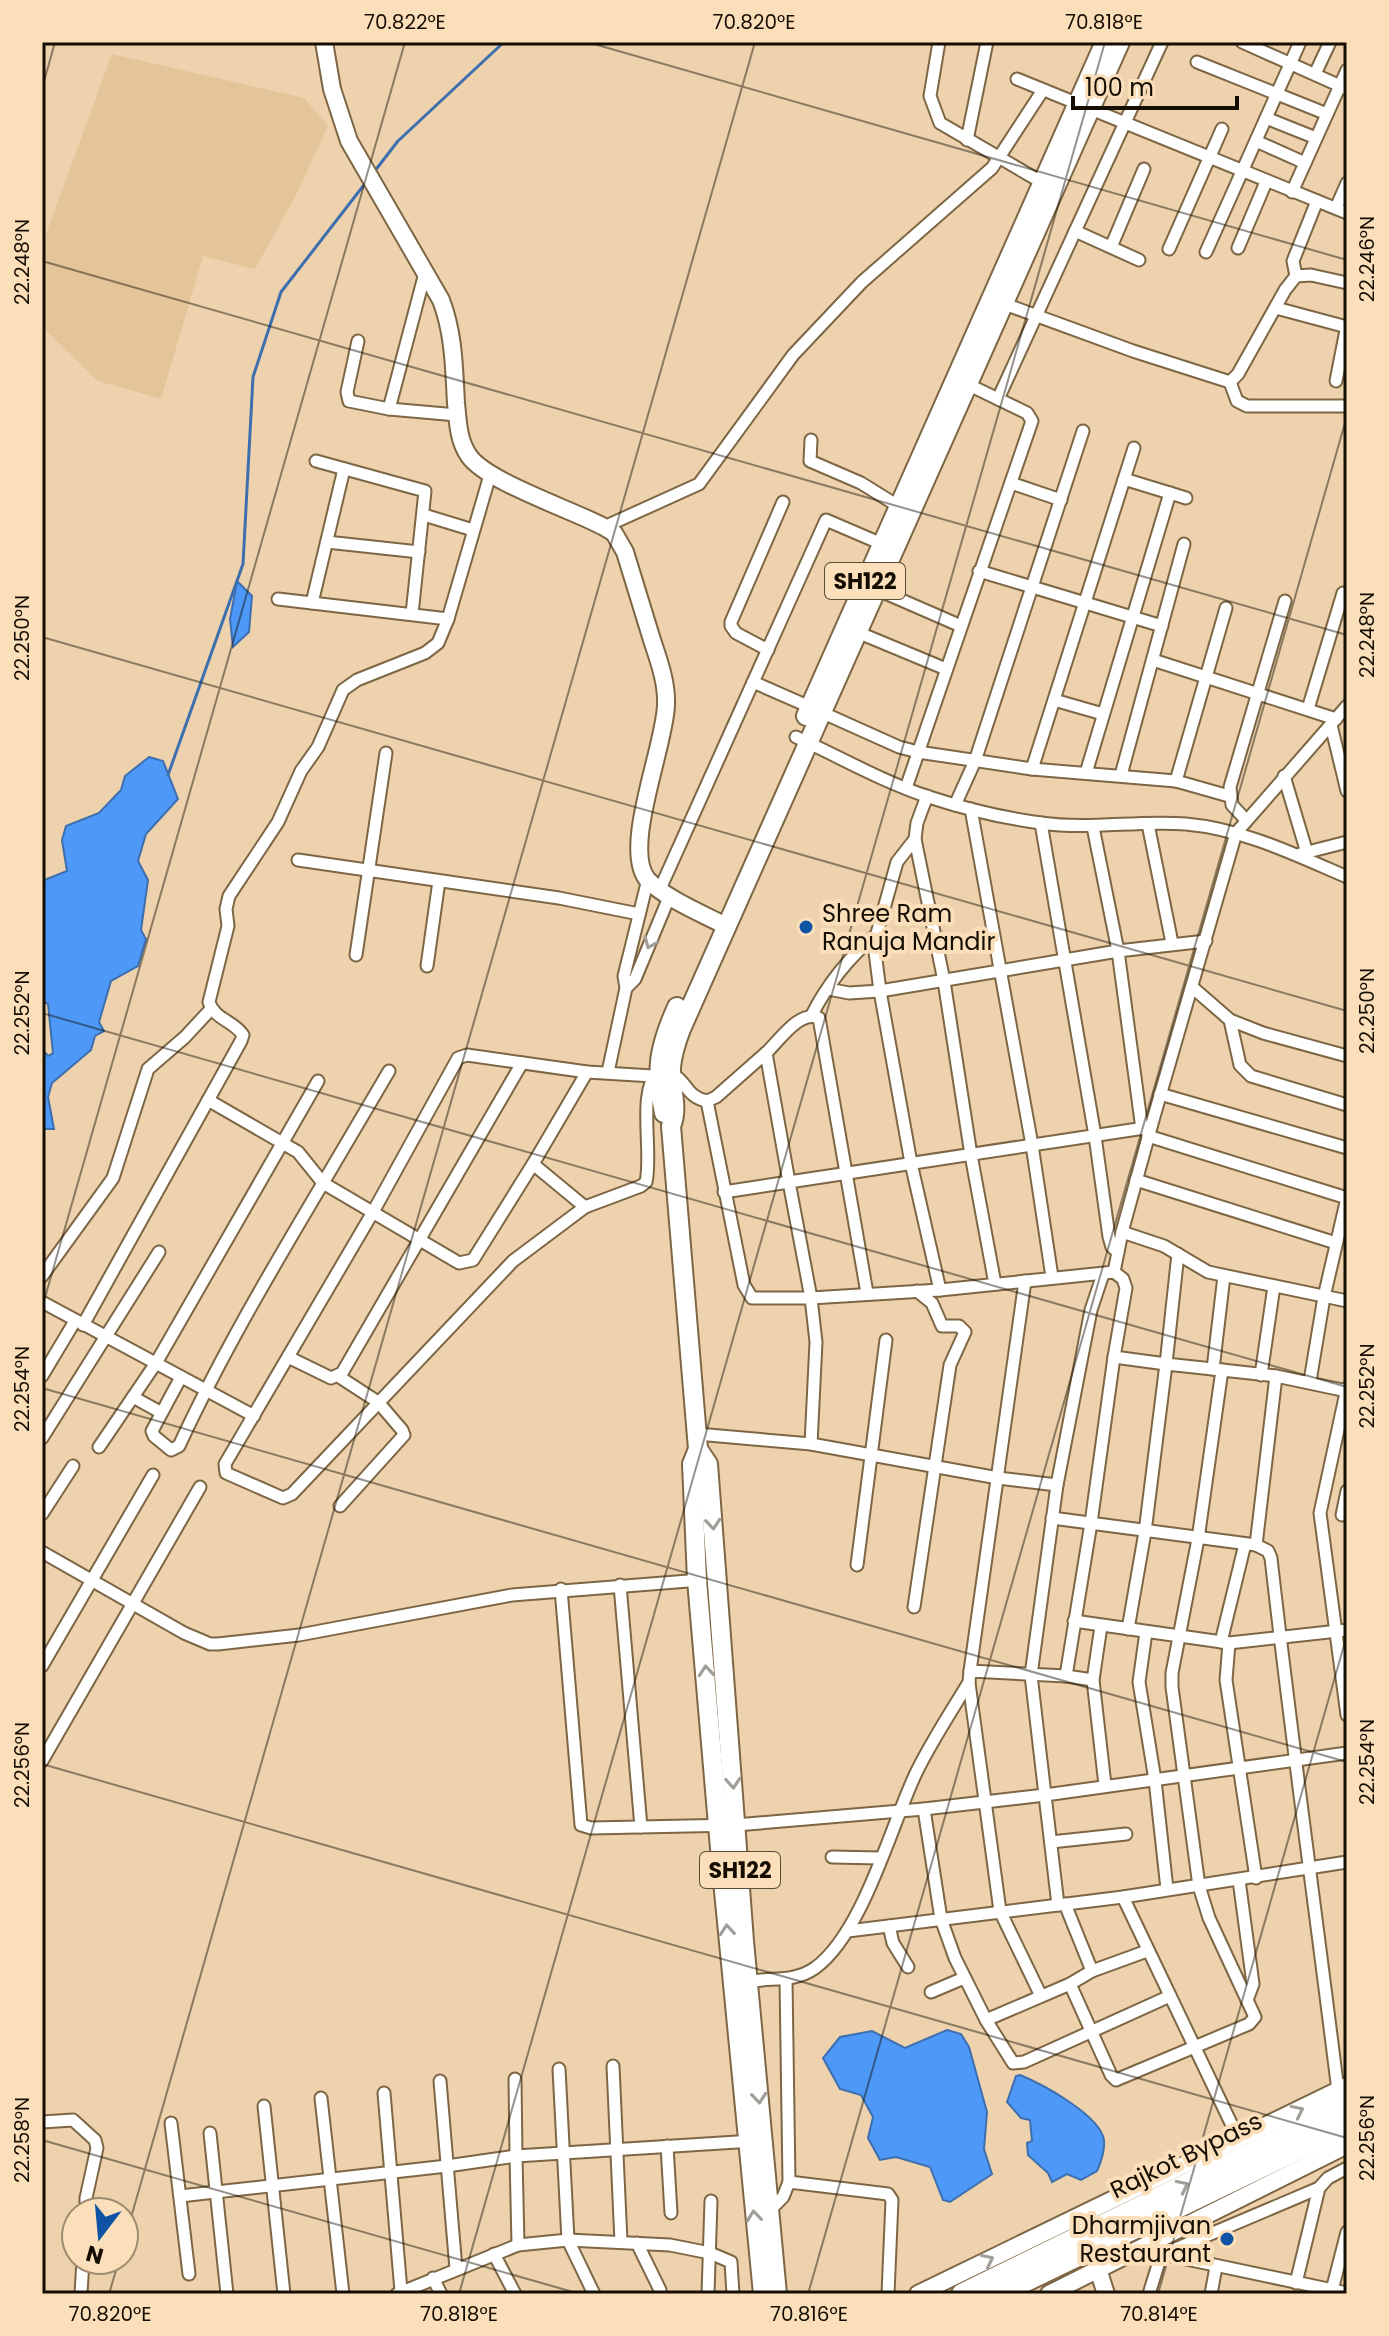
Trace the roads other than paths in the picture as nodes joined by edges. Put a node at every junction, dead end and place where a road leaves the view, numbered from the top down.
1 (324, 42) edge
2 (939, 42) edge
3 (987, 42) edge
4 (1105, 42) edge
5 (1120, 42) edge
6 (1162, 42) edge
7 (1242, 42) edge
8 (1300, 42) edge
9 (1330, 42) edge
10 (1197, 62) dead end
11 (1290, 64) junction
12 (1347, 70) edge
13 (1315, 74) junction
14 (1017, 79) dead end
15 (1344, 87) edge
16 (1043, 90) junction
17 (1277, 94) junction
18 (1085, 106) junction
19 (1327, 114) junction
20 (1266, 118) junction
21 (1125, 122) junction
22 (1222, 129) dead end
23 (1316, 138) junction
24 (967, 140) junction
25 (1256, 141) junction
26 (999, 158) junction
27 (1210, 158) junction
28 (1305, 163) junction
29 (1144, 169) dead end
30 (1242, 172) junction
31 (1266, 182) junction
32 (1043, 183) junction
33 (1347, 183) edge
34 (1292, 192) junction
35 (1317, 201) junction
36 (1341, 210) edge
37 (1075, 231) junction
38 (1111, 247) junction
39 (1238, 248) dead end
40 (1169, 249) dead end
41 (1206, 252) dead end
42 (1139, 260) dead end
43 (425, 273) junction
44 (1296, 276) junction
45 (1347, 283) edge
46 (997, 302) junction
47 (1276, 308) junction
48 (1036, 315) junction
49 (1347, 326) edge
50 (358, 341) dead end
51 (1336, 381) dead end
52 (1230, 382) junction
53 (967, 384) junction
54 (998, 399) junction
55 (1347, 406) edge
56 (389, 409) junction
57 (457, 415) junction
58 (1083, 431) dead end
59 (811, 440) dead end
60 (1134, 448) dead end
61 (316, 461) dead end
62 (344, 469) junction
63 (922, 470) junction
64 (490, 475) junction
65 (1124, 479) junction
66 (1011, 483) junction
67 (1170, 493) junction
68 (1186, 498) dead end
69 (1061, 500) junction
70 (783, 502) dead end
71 (898, 506) junction
72 (424, 515) junction
73 (604, 527) junction
74 (473, 530) junction
75 (327, 542) junction
76 (882, 544) junction
77 (1184, 544) dead end
78 (419, 552) junction
79 (979, 571) junction
80 (1033, 587) junction
81 (876, 589) junction
82 (1343, 593) dead end
83 (278, 599) dead end
84 (1285, 601) dead end
85 (312, 603) junction
86 (1086, 604) junction
87 (1226, 608) dead end
88 (412, 614) junction
89 (1132, 617) junction
90 (448, 619) junction
91 (961, 626) junction
92 (1162, 626) junction
93 (857, 632) junction
94 (768, 650) junction
95 (1153, 660) junction
96 (946, 669) junction
97 (1206, 677) junction
98 (753, 682) junction
99 (1258, 693) junction
100 (1054, 700) junction
101 (1347, 706) edge
102 (1308, 709) junction
103 (816, 710) junction
104 (1103, 714) junction
105 (1334, 722) junction
106 (802, 740) junction
107 (918, 752) junction
108 (386, 753) dead end
109 (975, 761) junction
110 (1032, 769) junction
111 (1086, 773) junction
112 (1121, 775) junction
113 (1284, 776) junction
114 (1176, 781) junction
115 (906, 788) junction
116 (1347, 791) edge
117 (927, 796) junction
118 (1229, 796) junction
119 (955, 805) junction
120 (971, 809) junction
121 (1246, 820) junction
122 (1041, 823) junction
123 (1148, 824) junction
124 (1093, 827) junction
125 (1236, 833) junction
126 (915, 839) junction
127 (1347, 842) edge
128 (1302, 854) junction
129 (298, 860) dead end
130 (368, 870) junction
131 (1347, 877) edge
132 (439, 881) junction
133 (659, 888) junction
134 (639, 914) junction
135 (721, 923) junction
136 (875, 936) junction
137 (1206, 941) junction
138 (1172, 943) junction
139 (1118, 951) junction
140 (356, 955) dead end
141 (1066, 960) junction
142 (427, 966) dead end
143 (1002, 971) junction
144 (944, 981) junction
145 (1192, 987) junction
146 (626, 988) junction
147 (828, 989) junction
148 (880, 991) junction
149 (211, 1009) junction
150 (812, 1015) junction
151 (1230, 1020) junction
152 (766, 1053) junction
153 (1347, 1056) edge
154 (522, 1063) junction
155 (389, 1071) dead end
156 (587, 1072) junction
157 (608, 1072) junction
158 (661, 1073) junction
159 (318, 1081) dead end
160 (1160, 1094) junction
161 (208, 1100) junction
162 (707, 1101) junction
163 (1347, 1105) edge
164 (1147, 1131) junction
165 (1095, 1136) junction
166 (283, 1144) junction
167 (1032, 1145) junction
168 (1347, 1148) edge
169 (971, 1155) junction
170 (911, 1163) junction
171 (533, 1164) junction
172 (847, 1172) junction
173 (1136, 1180) junction
174 (789, 1182) junction
175 (323, 1183) junction
176 (724, 1192) junction
177 (1347, 1198) edge
178 (585, 1207) junction
179 (373, 1212) junction
180 (1122, 1232) junction
181 (420, 1240) junction
182 (1336, 1243) junction
183 (159, 1252) dead end
184 (1118, 1252) junction
185 (1178, 1254) junction
186 (1109, 1273) junction
187 (42, 1276) edge
188 (1224, 1276) junction
189 (1052, 1277) junction
190 (1025, 1281) junction
191 (995, 1284) junction
192 (1274, 1286) junction
193 (940, 1290) junction
194 (917, 1291) junction
195 (867, 1293) junction
196 (1324, 1297) junction
197 (811, 1298) junction
198 (1347, 1301) edge
199 (42, 1302) edge
200 (79, 1323) junction
201 (107, 1337) junction
202 (886, 1340) dead end
203 (288, 1357) junction
204 (1114, 1357) junction
205 (156, 1363) junction
206 (1166, 1364) junction
207 (1217, 1370) junction
208 (1261, 1375) junction
209 (42, 1376) edge
210 (338, 1376) junction
211 (1276, 1376) junction
212 (181, 1377) junction
213 (1310, 1381) junction
214 (205, 1389) junction
215 (1347, 1390) edge
216 (133, 1397) junction
217 (378, 1402) junction
218 (160, 1412) junction
219 (254, 1416) junction
220 (42, 1438) edge
221 (698, 1442) junction
222 (811, 1444) junction
223 (99, 1447) dead end
224 (870, 1454) junction
225 (73, 1466) dead end
226 (933, 1466) junction
227 (153, 1475) dead end
228 (998, 1478) junction
229 (1057, 1485) junction
230 (200, 1487) dead end
231 (1347, 1491) edge
232 (340, 1506) dead end
233 (42, 1514) edge
234 (1342, 1515) dead end
235 (1052, 1518) junction
236 (1091, 1523) junction
237 (1145, 1532) junction
238 (1198, 1539) junction
239 (1250, 1544) junction
240 (42, 1552) edge
241 (857, 1565) dead end
242 (718, 1579) junction
243 (697, 1580) junction
244 (92, 1581) junction
245 (620, 1585) junction
246 (561, 1589) junction
247 (134, 1605) junction
248 (914, 1607) dead end
249 (1074, 1621) junction
250 (1101, 1626) junction
251 (1128, 1629) junction
252 (1342, 1631) edge
253 (1146, 1632) junction
254 (1179, 1636) junction
255 (1282, 1637) junction
256 (1225, 1643) junction
257 (42, 1666) edge
258 (1031, 1675) junction
259 (1066, 1676) junction
260 (969, 1677) junction
261 (1093, 1680) junction
262 (1347, 1715) edge
263 (1347, 1753) edge
264 (42, 1761) edge
265 (1295, 1761) junction
266 (1240, 1768) junction
267 (1185, 1776) junction
268 (1155, 1780) junction
269 (1105, 1785) junction
270 (1045, 1795) junction
271 (985, 1801) junction
272 (924, 1809) junction
273 (898, 1812) junction
274 (728, 1825) junction
275 (641, 1827) junction
276 (1126, 1834) dead end
277 (1051, 1842) junction
278 (832, 1857) dead end
279 (880, 1858) junction
280 (1347, 1862) edge
281 (1310, 1868) junction
282 (1256, 1878) junction
283 (1239, 1880) junction
284 (1199, 1886) junction
285 (1167, 1889) junction
286 (1123, 1897) junction
287 (1062, 1905) junction
288 (1000, 1911) junction
289 (941, 1919) junction
290 (889, 1926) junction
291 (848, 1931) junction
292 (1147, 1951) junction
293 (908, 1967) dead end
294 (1092, 1971) junction
295 (964, 1978) junction
296 (786, 1980) junction
297 (741, 1984) junction
298 (1070, 1984) junction
299 (931, 1992) dead end
300 (1041, 1996) junction
301 (1170, 1996) junction
302 (1247, 2000) junction
303 (986, 2020) junction
304 (1090, 2032) junction
305 (1196, 2047) junction
306 (613, 2066) dead end
307 (559, 2069) dead end
308 (515, 2079) dead end
309 (440, 2081) dead end
310 (384, 2093) dead end
311 (1344, 2094) edge
312 (321, 2098) dead end
313 (264, 2106) dead end
314 (42, 2122) edge
315 (171, 2123) dead end
316 (1347, 2126) edge
317 (210, 2133) dead end
318 (1239, 2140) junction
319 (754, 2141) junction
320 (1347, 2145) edge
321 (667, 2146) junction
322 (617, 2147) junction
323 (562, 2151) junction
324 (516, 2156) junction
325 (447, 2166) junction
326 (1347, 2168) edge
327 (391, 2173) junction
328 (330, 2180) junction
329 (789, 2182) junction
330 (272, 2186) junction
331 (1319, 2188) junction
332 (216, 2193) junction
333 (87, 2196) edge
334 (180, 2196) junction
335 (1243, 2197) junction
336 (711, 2201) dead end
337 (771, 2209) junction
338 (671, 2213) dead end
339 (1256, 2215) junction
340 (1347, 2232) edge
341 (568, 2240) junction
342 (621, 2242) junction
343 (637, 2243) junction
344 (518, 2245) junction
345 (1139, 2249) junction
346 (710, 2253) junction
347 (494, 2254) junction
348 (1161, 2255) junction
349 (1216, 2267) junction
350 (456, 2269) junction
351 (1098, 2269) junction
352 (189, 2274) dead end
353 (433, 2278) junction
354 (1275, 2279) junction
355 (1296, 2283) junction
356 (399, 2292) edge
357 (1331, 2292) edge
358 (1347, 2293) edge
359 (227, 2294) edge
360 (284, 2294) edge
361 (343, 2294) edge
362 (441, 2294) edge
363 (515, 2294) edge
364 (594, 2294) edge
365 (659, 2294) edge
366 (708, 2294) edge
367 (733, 2294) edge
368 (763, 2294) edge
369 (777, 2294) edge
370 (888, 2294) edge
371 (918, 2294) edge
372 (962, 2294) edge
373 (999, 2294) edge
374 (1049, 2294) edge
375 (1106, 2294) edge
376 (1149, 2294) edge
377 (1211, 2294) edge
378 (1272, 2294) edge

1 - 43 street
2 - 24 street
3 - 24 street
4 - 18 main road, SH122
5 - 18 main road, SH122
6 - 21 street
7 - 11 street
8 - 11 street
9 - 13 street
10 - 17 street
11 - 13 street
11 - 17 street
12 - 15 street
13 - 15 street
14 - 16 street
15 - 19 street
16 - 18 street
16 - 26 street
17 - 19 street
17 - 20 street
18 - 21 street
18 - 32 main road, SH122
18 - 46 main road, SH122
19 - 23 street
20 - 23 street
20 - 25 street
21 - 27 street
21 - 37 street
22 - 27 street
23 - 28 street
24 - 26 street
25 - 28 street
25 - 30 street
26 - 32 street
26 - 73 street
27 - 30 street
27 - 40 street
28 - 34 street
29 - 38 street
30 - 31 street
30 - 41 street
31 - 34 street
31 - 39 street
32 - 46 main road, SH122
33 - 36 street
34 - 35 street
35 - 36 street
35 - 44 street
37 - 38 street
37 - 48 street
38 - 42 street
43 - 56 street
43 - 57 street
44 - 45 street
44 - 47 street
46 - 48 street
46 - 53 main road, SH122
46 - 63 main road, SH122
47 - 49 street
47 - 52 street
48 - 52 street
48 - 54 street
49 - 51 street
50 - 56 street
52 - 55 street
53 - 54 street
53 - 63 main road, SH122
54 - 66 street
56 - 57 street
57 - 64 street
58 - 69 street
59 - 71 street
60 - 65 street
61 - 62 street
62 - 72 street
62 - 75 street
63 - 71 main road, SH122
63 - 81 main road, SH122
64 - 73 street
64 - 74 street
65 - 67 street
65 - 86 street
66 - 69 street
66 - 79 street
67 - 68 street
67 - 89 street
69 - 80 street
70 - 94 street
71 - 76 main road, SH122
72 - 74 street
72 - 78 street
73 - 133 street
74 - 90 street
75 - 78 street
75 - 85 street
76 - 94 street
76 - 103 main road, SH122
77 - 92 street
78 - 88 street
79 - 80 street
79 - 91 street
80 - 86 street
80 - 109 street
81 - 91 street
81 - 93 main road, SH122
82 - 102 street
83 - 85 street
84 - 99 street
85 - 88 street
86 - 89 street
86 - 100 street
87 - 97 street
88 - 90 street
89 - 92 street
89 - 104 street
90 - 149 street
91 - 96 street
92 - 95 street
93 - 96 street
93 - 103 main road, SH122
94 - 98 street
95 - 97 street
95 - 112 street
96 - 107 street
97 - 99 street
97 - 114 street
98 - 103 street
98 - 133 street
99 - 102 street
99 - 118 street
100 - 104 street
100 - 110 street
101 - 105 street
102 - 105 street
103 - 106 main road, SH122
103 - 107 street
104 - 111 street
105 - 113 street
105 - 116 street
106 - 115 street
106 - 135 main road, SH122
107 - 109 street
107 - 115 street
108 - 130 street
109 - 110 street
109 - 119 street
110 - 111 street
111 - 112 street
112 - 114 street
113 - 121 street
113 - 128 street
114 - 118 street
115 - 117 street
117 - 119 street
117 - 126 street
118 - 121 street
119 - 120 street
120 - 122 street
120 - 143 street
121 - 125 street
122 - 124 street
122 - 141 street
123 - 124 street
123 - 125 street
123 - 138 street
124 - 139 street
125 - 128 street
125 - 137 street
126 - 136 street
126 - 144 street
127 - 128 street
128 - 131 street
129 - 130 street
130 - 132 street
130 - 140 street
132 - 134 street
132 - 142 street
133 - 134 street
133 - 135 street
133 -> 146 street
134 - 146 street
135 - 158 main road, SH122
136 - 147 street
136 - 148 street
137 - 138 street
137 - 145 street
138 - 139 street
139 - 141 street
139 - 164 street
141 - 143 street
141 - 165 street
143 - 144 street
143 - 167 street
144 - 148 street
144 - 169 street
145 - 151 street
145 - 160 street
146 - 157 street
147 - 148 street
147 - 150 street
148 - 170 street
149 - 161 street
149 - 187 street
150 - 152 street
150 - 172 street
151 - 153 street
151 - 163 street
152 - 162 street
152 - 174 street
154 - 156 street
154 - 179 street
154 - 181 street
155 - 175 street
156 - 157 street
156 - 171 street
157 - 158 street
158 - 162 street
158 - 178 street
158 - 221 main road, SH122
159 - 166 street
160 - 164 street
160 - 168 street
161 - 166 street
161 - 200 street
162 - 176 street
164 - 165 street
164 - 173 street
164 - 177 street
165 - 167 street
165 - 184 street
166 - 175 street
166 - 205 street
167 - 169 street
167 - 189 street
169 - 170 street
169 - 191 street
170 - 172 street
170 - 193 street
171 - 178 street
171 - 181 street
172 - 174 street
172 - 195 street
173 - 180 street
173 - 182 street
174 - 176 street
174 - 197 street
175 - 179 street
175 - 214 street
176 - 197 street
177 - 182 street
178 - 217 street
179 - 181 street
179 - 203 street
180 - 184 street
180 - 185 street
181 - 210 street
182 - 196 street
183 - 201 street
184 - 186 street
185 - 188 street
185 - 206 street
186 - 189 street
186 - 204 street
186 - 229 street
188 - 192 street
188 - 207 street
189 - 190 street
190 - 191 street
190 - 228 street
191 - 193 street
192 - 196 street
192 - 208 street
193 - 194 street
194 - 195 street
194 - 226 street
195 - 197 street
196 - 198 street
196 - 213 street
197 - 222 street
199 - 200 street
200 - 201 street
200 - 209 street
201 - 205 street
201 - 220 street
202 - 224 street
203 - 210 street
203 - 219 street
204 - 206 street
204 - 236 street
205 - 212 street
205 - 216 street
206 - 207 street
206 - 237 street
207 - 208 street
207 - 238 street
208 - 211 street
210 - 217 street
211 - 213 street
211 - 239 street
212 - 214 street
212 - 218 street
213 - 215 street
214 - 218 street
214 - 219 street
215 - 252 street
216 - 218 street
216 - 223 street
217 - 219 street
217 - 232 street
221 - 222 street
221 -> 242 main road, SH122
221 - 243 main road, SH122
222 - 224 street
224 - 226 street
224 - 241 street
225 - 233 street
226 - 228 street
226 - 248 street
227 - 244 street
228 - 229 street
228 - 260 street
229 - 235 street
230 - 247 street
231 - 234 street
235 - 236 street
235 - 258 street
236 - 237 street
236 - 249 street
237 - 238 street
237 - 251 street
238 - 239 street
238 - 254 street
239 - 255 street
239 - 256 street
240 - 244 street
242 - 243 street
242 -> 274 main road, SH122
243 - 245 street
274 -> 243 main road, SH122
244 - 247 street
244 - 257 street
245 - 246 street
245 - 275 street
246 - 247 street
246 - 275 street
247 - 264 street
249 - 250 street
249 - 259 street
250 - 251 street
250 - 261 street
251 - 253 street
252 - 255 street
252 - 262 street
253 - 254 street
253 - 268 street
254 - 256 street
254 - 267 street
255 - 256 street
255 - 265 street
256 - 266 street
258 - 259 street
258 - 260 street
258 - 270 street
259 - 261 street
260 - 271 street
260 - 273 street
261 - 269 street
263 - 265 street
265 - 266 street
265 - 281 street
266 - 267 street
266 - 282 street
267 - 268 street
267 - 284 street
268 - 269 street
268 - 285 street
269 - 270 street
270 - 271 street
270 - 277 street
271 - 272 street
271 - 288 street
272 - 273 street
272 - 289 street
273 - 274 street
273 - 279 street
274 - 275 street
274 - 297 main road, SH122
276 - 277 street
277 - 287 street
278 - 279 street
279 - 291 street
280 - 281 street
281 - 282 street
281 - 311 street
282 - 283 street
283 - 284 street
283 - 302 street
284 - 285 street
284 - 302 street
285 - 286 street
286 - 287 street
286 - 292 street
287 - 288 street
287 - 294 street
288 - 289 street
288 - 300 street
289 - 290 street
289 - 295 street
290 - 291 street
290 - 293 street
291 - 296 street
292 - 294 street
292 - 301 street
294 - 298 street
295 - 299 street
295 - 303 street
296 - 297 street
296 - 329 street
297 - 319 main road, SH122
298 - 300 street
298 - 304 street
300 - 303 street
301 - 304 street
301 - 305 street
302 - 305 street
303 - 304 street
304 - 305 street
305 - 318 street
306 - 322 street
307 - 323 street
308 - 324 street
309 - 325 street
310 - 327 street
318 -> 311 street
372 -> 311 highway, Rajkot Bypass
312 - 328 street
313 - 330 street
314 - 333 street
315 - 334 street
316 - 373 highway, Rajkot Bypass
317 - 332 street
371 -> 318 street
319 - 321 street
319 - 337 main road, SH122
368 -> 319 main road, SH122
320 - 335 street
321 - 322 street
321 - 338 street
322 - 323 street
322 - 342 street
323 - 324 street
323 - 341 street
324 - 325 street
324 - 344 street
325 - 327 street
325 - 350 street
326 - 331 street
327 - 328 street
327 - 356 street
328 - 330 street
328 - 361 street
329 - 337 street
329 - 370 street
330 - 332 street
330 - 360 street
331 - 339 street
331 - 355 street
332 - 334 street
332 - 359 street
334 - 352 street
335 - 339 street
335 - 345 street
336 - 346 street
337 - 369 main road, SH122
339 - 348 street
340 - 357 street
341 - 342 street
341 - 344 street
341 - 364 street
342 - 343 street
343 - 346 street
343 - 365 street
344 - 347 street
345 - 348 street
345 - 351 street
346 - 366 street
346 - 367 street
347 - 350 street
347 - 363 street
348 - 349 street
348 - 376 street
349 - 354 street
349 - 377 street
350 - 353 street
351 - 374 street
351 - 375 street
353 - 356 street
353 - 362 street
354 - 355 street
354 - 378 street
355 - 357 street
357 - 358 street

